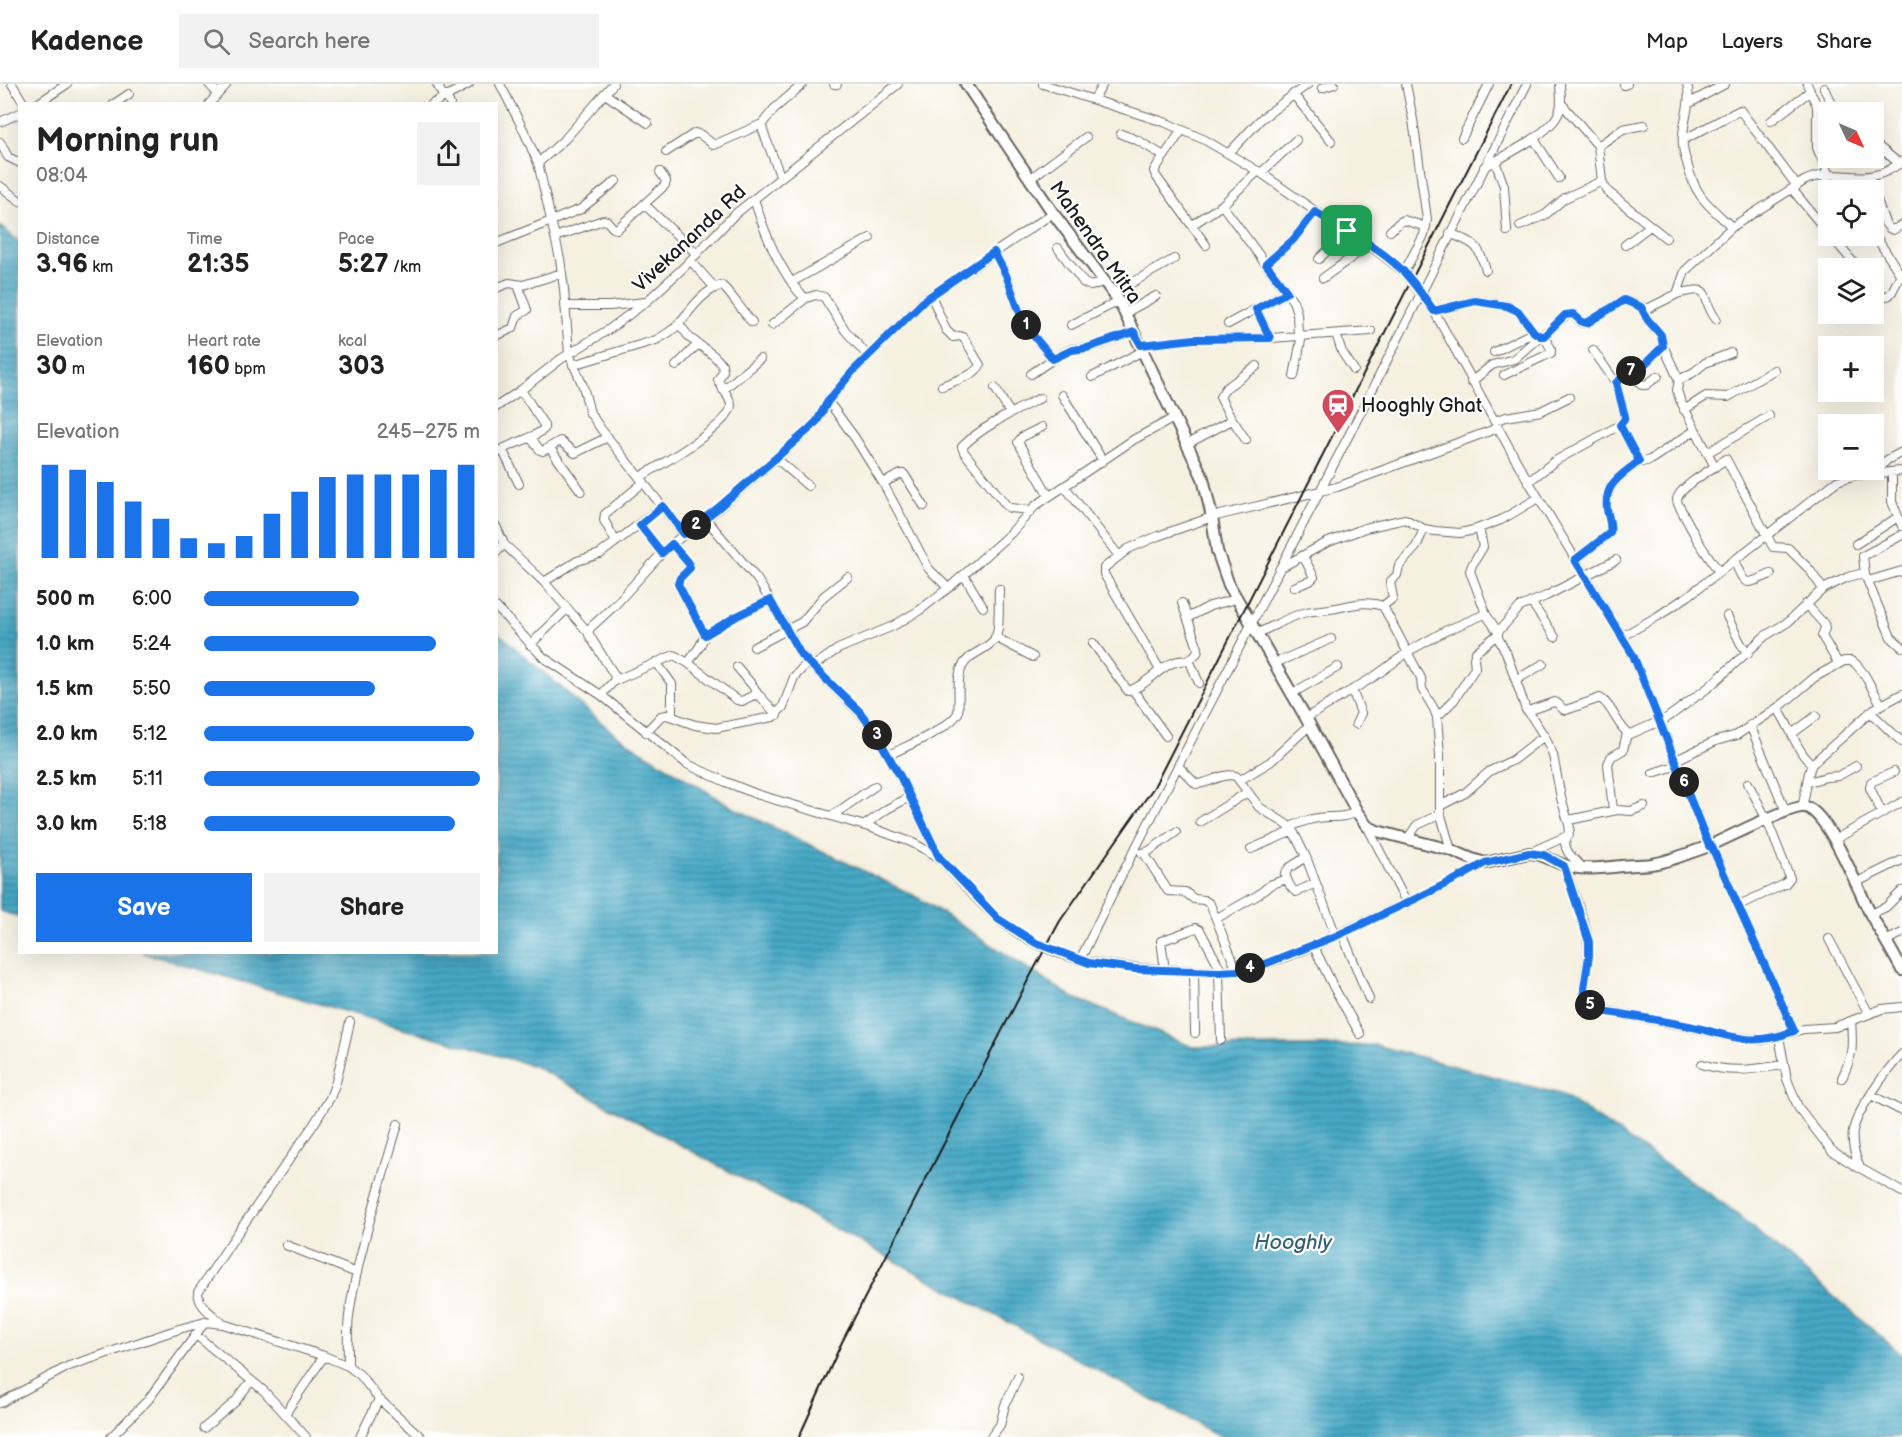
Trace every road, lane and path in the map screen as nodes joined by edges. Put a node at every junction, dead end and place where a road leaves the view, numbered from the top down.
1 (12, 84) edge
2 (67, 84) edge
3 (209, 84) edge
4 (227, 84) edge
5 (437, 84) edge
6 (469, 84) edge
7 (500, 84) edge
8 (613, 84) edge
9 (803, 84) edge
10 (898, 84) edge
11 (966, 84) edge
12 (1046, 84) edge
13 (1103, 84) edge
14 (1308, 84) edge
15 (1334, 84) edge
16 (1406, 84) edge
17 (1489, 84) edge
18 (1527, 84) edge
19 (1560, 84) edge
20 (1687, 84) edge
21 (1725, 84) edge
22 (1322, 88) dead end
23 (1808, 88) edge
24 (1824, 88) dead end
25 (129, 94) dead end
26 (605, 94) junction
27 (1293, 94) junction
28 (445, 96) junction
29 (1094, 99) junction
30 (214, 100) edge
31 (23, 102) edge
32 (41, 102) edge
33 (117, 102) edge
34 (435, 102) edge
35 (449, 102) edge
36 (1830, 102) edge
37 (1562, 104) junction
38 (1688, 104) junction
39 (18, 113) edge
40 (1771, 121) dead end
41 (0, 122) edge
42 (648, 123) dead end
43 (762, 124) junction
44 (1644, 125) dead end
45 (1182, 130) junction
46 (1121, 134) dead end
47 (1086, 137) dead end
48 (1462, 138) dead end
49 (1534, 139) junction
50 (1296, 140) dead end
51 (1683, 140) junction
52 (1331, 141) dead end
53 (0, 142) edge
54 (1598, 146) junction
55 (666, 152) dead end
56 (1884, 152) edge
57 (1228, 153) junction
58 (1164, 156) junction
59 (1495, 161) junction
60 (18, 162) edge
61 (538, 163) junction
62 (1898, 165) edge
63 (1484, 167) junction
64 (660, 172) dead end
65 (1260, 172) junction
66 (1902, 174) edge
67 (1826, 175) junction
68 (1869, 177) junction
69 (781, 178) junction
70 (1030, 178) junction
71 (1559, 178) dead end
72 (1828, 180) edge
73 (616, 181) dead end
74 (1602, 181) junction
75 (0, 186) edge
76 (1794, 187) junction
77 (754, 199) junction
78 (18, 200) edge
79 (644, 204) junction
80 (1222, 206) junction
81 (1315, 212) junction
82 (1053, 213) junction
83 (1818, 218) edge
84 (552, 220) junction
85 (1192, 225) junction
86 (1902, 225) edge
87 (1520, 226) dead end
88 (1650, 226) junction
89 (1426, 227) junction
90 (1732, 227) junction
91 (1347, 231) junction
92 (1390, 231) dead end
93 (1507, 231) dead end
94 (1450, 233) junction
95 (555, 237) junction
96 (870, 238) dead end
97 (1666, 238) dead end
98 (498, 242) edge
99 (1206, 245) dead end
100 (1369, 245) junction
101 (1625, 245) dead end
102 (1840, 246) edge
103 (1882, 246) edge
104 (1058, 248) dead end
105 (994, 252) junction
106 (697, 254) junction
107 (1850, 258) edge
108 (1174, 259) dead end
109 (1319, 259) dead end
110 (691, 261) junction
111 (1266, 264) junction
112 (1486, 270) dead end
113 (1404, 272) junction
114 (562, 273) junction
115 (1901, 276) edge
116 (1323, 278) dead end
117 (1105, 281) junction
118 (792, 282) junction
119 (518, 285) junction
120 (498, 287) edge
121 (715, 288) junction
122 (1287, 292) junction
123 (1421, 293) junction
124 (1677, 294) junction
125 (931, 295) junction
126 (1156, 296) dead end
127 (1116, 297) junction
128 (1884, 297) edge
129 (806, 298) junction
130 (646, 302) junction
131 (565, 306) junction
132 (1641, 307) junction
133 (1256, 309) junction
134 (1434, 311) junction
135 (1125, 313) junction
136 (1716, 320) dead end
137 (752, 322) dead end
138 (679, 324) junction
139 (1228, 324) dead end
140 (772, 325) dead end
141 (1071, 325) dead end
142 (1371, 331) dead end
143 (1134, 332) junction
144 (1336, 334) junction
145 (498, 335) edge
146 (1539, 335) junction
147 (1300, 336) junction
148 (1270, 338) junction
149 (697, 345) junction
150 (1663, 346) junction
151 (1142, 348) junction
152 (1593, 350) dead end
153 (1494, 351) dead end
154 (1731, 353) dead end
155 (569, 354) junction
156 (868, 356) junction
157 (760, 359) dead end
158 (1053, 359) junction
159 (573, 365) junction
160 (676, 366) dead end
161 (1257, 366) dead end
162 (1354, 370) dead end
163 (1774, 370) dead end
164 (1630, 371) junction
165 (1031, 374) dead end
166 (1504, 375) dead end
167 (1092, 376) dead end
168 (1294, 376) dead end
169 (1658, 376) dead end
170 (1679, 380) junction
171 (1471, 382) junction
172 (1616, 383) junction
173 (942, 386) dead end
174 (995, 388) dead end
175 (521, 390) junction
176 (723, 390) junction
177 (1062, 395) dead end
178 (1569, 397) dead end
179 (1040, 398) dead end
180 (828, 401) junction
181 (498, 404) edge
182 (1684, 410) junction
183 (1010, 413) junction
184 (1769, 416) dead end
185 (1174, 418) junction
186 (1232, 420) junction
187 (1496, 425) junction
188 (1620, 425) junction
189 (1042, 427) dead end
190 (1694, 431) junction
191 (530, 437) junction
192 (608, 438) junction
193 (1246, 440) dead end
194 (1187, 444) junction
195 (549, 447) junction
196 (499, 451) edge
197 (1902, 452) edge
198 (1707, 453) junction
199 (776, 458) junction
200 (1102, 461) junction
201 (1639, 461) junction
202 (1884, 463) edge
203 (1714, 467) junction
204 (1902, 471) edge
205 (1884, 473) edge
206 (1892, 473) junction
207 (642, 480) junction
208 (1841, 480) edge
209 (1528, 482) junction
210 (883, 483) junction
211 (519, 484) dead end
212 (808, 486) dead end
213 (1065, 487) junction
214 (581, 491) dead end
215 (1318, 493) junction
216 (1049, 496) junction
217 (1538, 498) junction
218 (663, 506) junction
219 (924, 506) dead end
220 (1030, 510) junction
221 (1212, 517) junction
222 (1898, 517) junction
223 (705, 519) junction
224 (640, 525) junction
225 (1902, 526) edge
226 (1479, 528) junction
227 (1424, 529) junction
228 (498, 531) edge
229 (684, 534) junction
230 (1902, 535) edge
231 (1765, 536) junction
232 (616, 542) junction
233 (504, 544) junction
234 (672, 544) junction
235 (1856, 544) dead end
236 (498, 551) edge
237 (662, 553) junction
238 (1119, 556) junction
239 (1303, 556) junction
240 (1575, 560) junction
241 (1616, 560) dead end
242 (1734, 560) junction
243 (1280, 568) junction
244 (1902, 571) edge
245 (1719, 572) junction
246 (964, 574) junction
247 (1771, 574) dead end
248 (848, 577) dead end
249 (1585, 577) junction
250 (1867, 578) junction
251 (544, 582) junction
252 (1294, 587) dead end
253 (948, 588) junction
254 (999, 589) dead end
255 (1823, 589) junction
256 (1236, 599) junction
257 (770, 600) junction
258 (1531, 602) junction
259 (1182, 603) dead end
260 (1806, 604) junction
261 (1383, 606) junction
262 (983, 607) dead end
263 (498, 609) edge
264 (567, 609) junction
265 (1485, 613) junction
266 (1727, 616) dead end
267 (1186, 618) junction
268 (1252, 622) junction
269 (788, 630) junction
270 (588, 632) junction
271 (1258, 633) junction
272 (1497, 633) junction
273 (705, 635) junction
274 (1623, 636) junction
275 (995, 637) junction
276 (1555, 637) dead end
277 (1331, 639) dead end
278 (1094, 643) dead end
279 (530, 645) junction
280 (754, 647) dead end
281 (1902, 647) edge
282 (1407, 653) junction
283 (1748, 653) junction
284 (1033, 657) dead end
285 (1188, 661) junction
286 (656, 662) junction
287 (688, 663) junction
288 (1275, 663) junction
289 (1838, 663) junction
290 (1543, 664) dead end
291 (810, 665) junction
292 (1338, 667) dead end
293 (737, 668) dead end
294 (1160, 670) junction
295 (1516, 680) junction
296 (614, 681) junction
297 (1199, 683) dead end
298 (1134, 690) junction
299 (1352, 690) junction
300 (1291, 694) junction
301 (1902, 694) edge
302 (601, 695) junction
303 (758, 695) junction
304 (1881, 704) junction
305 (1778, 708) junction
306 (1528, 711) junction
307 (1870, 712) junction
308 (777, 715) junction
309 (672, 716) junction
310 (1816, 716) dead end
311 (1437, 717) junction
312 (1308, 721) junction
313 (1659, 722) junction
314 (1356, 724) dead end
315 (1750, 725) junction
316 (646, 732) junction
317 (1627, 733) junction
318 (1792, 733) junction
319 (1166, 736) dead end
320 (1544, 736) junction
321 (1902, 742) edge
322 (889, 755) junction
323 (1677, 762) junction
324 (1812, 764) junction
325 (1178, 766) junction
326 (1856, 766) dead end
327 (1894, 772) dead end
328 (1653, 773) dead end
329 (1240, 780) junction
330 (1808, 782) junction
331 (1748, 783) dead end
332 (874, 786) dead end
333 (1248, 792) junction
334 (910, 798) junction
335 (1902, 802) edge
336 (1644, 806) dead end
337 (1802, 807) junction
338 (1440, 810) junction
339 (1614, 810) junction
340 (1357, 812) junction
341 (1786, 812) junction
342 (1882, 813) junction
343 (833, 815) junction
344 (1569, 820) junction
345 (1767, 820) junction
346 (1200, 822) dead end
347 (865, 825) junction
348 (1367, 826) junction
349 (1291, 829) junction
350 (1176, 832) dead end
351 (1569, 835) junction
352 (1408, 838) junction
353 (1834, 840) junction
354 (1710, 845) junction
355 (1251, 849) dead end
356 (1451, 850) junction
357 (1134, 851) junction
358 (1144, 853) junction
359 (1529, 853) junction
360 (939, 857) junction
361 (1306, 857) junction
362 (1902, 860) edge
363 (1485, 863) junction
364 (1564, 866) junction
365 (1584, 869) junction
366 (1286, 879) junction
367 (1855, 882) junction
368 (1316, 883) junction
369 (1902, 891) edge
370 (1407, 903) junction
371 (1739, 905) junction
372 (1870, 914) junction
373 (1217, 918) junction
374 (1902, 933) edge
375 (1339, 934) junction
376 (1828, 939) dead end
377 (1885, 940) junction
378 (1313, 945) junction
379 (1080, 960) junction
380 (1165, 970) junction
381 (1902, 970) edge
382 (1194, 971) junction
383 (1237, 971) junction
384 (1220, 972) junction
385 (1369, 999) dead end
386 (1902, 1007) edge
387 (1869, 1014) junction
388 (1851, 1021) junction
389 (350, 1022) dead end
390 (1794, 1031) junction
391 (1194, 1033) dead end
392 (1360, 1034) dead end
393 (1779, 1037) junction
394 (1221, 1040) dead end
395 (1902, 1054) edge
396 (1702, 1064) dead end
397 (1784, 1065) junction
398 (1842, 1078) dead end
399 (1871, 1095) junction
400 (1902, 1112) edge
401 (398, 1124) dead end
402 (1860, 1168) junction
403 (1902, 1192) edge
404 (286, 1245) dead end
405 (357, 1273) junction
406 (205, 1322) junction
407 (223, 1324) junction
408 (196, 1335) junction
409 (324, 1356) junction
410 (348, 1366) junction
411 (1018, 1377) dead end
412 (251, 1381) junction
413 (379, 1399) junction
414 (0, 1403) edge
415 (285, 1414) junction
416 (204, 1428) dead end
417 (116, 1436) edge
418 (306, 1437) edge
419 (360, 1437) edge
420 (421, 1437) edge
421 (991, 1437) edge

1 - 31 street
2 - 32 street
3 - 30 street
4 - 30 street
5 - 28 street
6 - 28 street
7 - 61 street
8 - 26 street
9 - 43 street
10 - 69 street, Vivekananda Rd
11 - 70 main road, Mahendra Mitra
12 - 29 street
13 - 29 street
14 - 27 street
15 - 22 street
16 - 89 street
17 - 48 street
18 - 63 street
19 - 37 street
20 - 38 street
21 - 38 street
23 - 40 street
23 - 67 street
24 - 36 street
25 - 33 street
26 - 42 street
26 - 61 street
27 - 52 street
27 - 57 street
28 - 34 street
28 - 35 street
29 - 45 street
37 - 49 street
37 - 54 street
38 - 51 street
39 - 41 street
43 - 55 street
43 - 69 street
44 - 54 street
45 - 57 street
45 - 58 street
46 - 58 street
47 - 70 street
49 - 59 street
49 - 71 street
50 - 65 street
51 - 76 street
51 - 90 street
53 - 60 street
54 - 74 street
56 - 62 street
57 - 65 street
58 - 85 street
59 - 63 street
59 - 93 street
61 - 84 street
62 - 66 street
62 - 68 street
63 - 94 street
64 - 79 street
65 - 80 street
65 - 81 street
67 - 68 street
67 - 72 street
67 - 76 street
68 - 86 street
69 - 77 street, Vivekananda Rd
70 - 82 main road, Mahendra Mitra
73 - 84 street
74 - 87 street
74 - 88 street
75 - 78 street
76 - 83 street
76 - 90 street
77 - 106 street, Vivekananda Rd
77 - 118 street
79 - 95 street
79 - 106 street
80 - 85 street
80 - 111 street
81 - 91 street
81 - 111 street
82 - 105 street
82 - 117 main road, Mahendra Mitra
84 - 95 street
84 - 98 street
85 - 99 street
88 - 97 street
88 - 101 street
89 - 92 street
89 - 113 street
90 - 124 street
91 - 100 street
91 - 109 street
94 - 112 street
94 - 123 street
95 - 114 street
96 - 118 street
100 - 113 street
100 - 116 street
102 - 107 street
103 - 115 street
104 - 117 street
105 - 125 street
105 - 158 street
106 - 110 street, Vivekananda Rd
108 - 127 street
110 - 121 street
110 - 130 street, Vivekananda Rd
111 - 122 street
113 - 123 street
114 - 119 street
114 - 131 street
115 - 128 street
117 - 127 main road, Mahendra Mitra
118 - 129 street
119 - 120 street
119 - 145 street
121 - 137 street
121 - 138 street
122 - 133 street
122 - 147 street
123 - 134 street
123 - 215 street
124 - 132 street
124 - 136 street
125 - 156 street
125 - 173 street
126 - 135 street
127 - 135 main road, Mahendra Mitra
127 - 141 street
129 - 140 street
129 - 156 street
130 - 131 street
130 - 155 street, Vivekananda Rd
131 - 155 street
132 - 146 street
132 - 150 street
133 - 139 street
133 - 148 street
134 - 146 street
134 - 171 street
135 - 143 main road, Mahendra Mitra
138 - 149 street
138 - 159 street
142 - 144 street
143 - 151 main road, Mahendra Mitra
143 - 158 street
144 - 147 street
144 - 162 street
146 - 153 street
146 - 166 street
146 - 171 street
147 - 148 street
147 - 168 street
148 - 151 street
149 - 160 street
149 - 176 street
150 - 164 street
150 - 170 street
151 - 167 street
151 - 185 main road, Mahendra Mitra
152 - 172 street
154 - 170 street
155 - 159 street
155 - 175 street, Vivekananda Rd
156 - 180 street
157 - 176 street
158 - 165 street
159 - 192 street
161 - 186 street
163 - 182 street
164 - 169 street
164 - 172 street
170 - 182 street
171 - 187 street
172 - 188 street
174 - 183 street
175 - 181 street, Vivekananda Rd
175 - 191 street
176 - 207 street
177 - 200 street
178 - 187 street
179 - 183 street
180 - 199 street
180 - 210 street
182 - 190 street
183 - 220 street
184 - 198 street
185 - 194 main road, Mahendra Mitra
185 - 200 street
186 - 193 street
186 - 194 street
187 - 209 street
187 - 215 street
188 - 201 street
188 - 209 street
189 - 216 street
190 - 198 street
190 - 201 street
191 - 195 street
191 - 196 street
192 - 195 street
192 - 207 street
194 - 221 main road, Mahendra Mitra
195 - 214 street
196 - 211 street
197 - 202 street
198 - 203 street
199 - 212 street
199 - 223 street
200 - 213 street
201 - 240 street
203 - 231 street
203 - 245 street
204 - 206 street
205 - 206 street
206 - 222 street
207 - 218 street
207 - 232 street
208 - 231 street
209 - 217 street
210 - 219 street
210 - 253 street
213 - 216 street
213 - 238 street
215 - 221 street
215 - 243 street
216 - 220 street
217 - 226 street
217 - 240 street
218 - 224 street
218 - 229 street
220 - 246 street
221 - 238 street
221 - 256 main road, Mahendra Mitra
222 - 225 street
222 - 235 street
223 - 229 street
223 - 257 street
224 - 232 street
224 - 237 street
226 - 227 street
226 - 265 street
227 - 239 street
227 - 261 street
228 - 233 street
229 - 234 street
230 - 250 street
231 - 242 street
231 - 255 street
232 - 251 street
233 - 236 street
233 - 251 street
234 - 237 street
234 - 273 street
237 - 270 street
238 - 294 street
239 - 243 street
239 - 252 street
240 - 249 street
241 - 249 street
242 - 245 street
242 - 247 street
243 - 268 street
244 - 250 street
245 - 274 street
246 - 253 street
246 - 262 street
248 - 269 street
249 - 258 street
249 - 274 street
250 - 255 street
250 - 281 street
251 - 264 street
253 - 291 street
254 - 275 street
255 - 260 street
256 - 267 street
256 - 268 main road, Mahendra Mitra
257 - 269 street
257 - 273 street
258 - 272 street
258 - 276 street
259 - 267 street
260 - 283 street
260 - 289 street
261 - 271 street
261 - 282 street
263 - 279 street
264 - 270 street
264 - 279 street
265 - 272 street
265 - 282 street
266 - 283 street
267 - 285 street
268 - 271 main road, Mahendra Mitra
268 - 325 street
269 - 280 street
269 - 291 street
270 - 296 street
271 - 288 main road, Mahendra Mitra
272 - 295 street
272 - 311 street
273 - 287 street
274 - 313 street
275 - 284 street
275 - 322 street
277 - 288 street
278 - 298 street
279 - 302 street
282 - 299 street
282 - 311 street
283 - 313 street
285 - 294 street
285 - 297 street
286 - 287 street
286 - 296 street
286 - 309 street
287 - 303 street
288 - 300 main road, Mahendra Mitra
289 - 304 street
289 - 305 street
290 - 295 street
291 - 308 street
291 - 322 street
292 - 300 street
293 - 303 street
294 - 298 street
295 - 306 street
296 - 302 street
298 - 319 street
299 - 312 street
299 - 314 street
300 - 312 main road, Mahendra Mitra
301 - 304 street
302 - 316 street
303 - 308 street
304 - 307 street
305 - 315 street
305 - 318 street
306 - 317 street
306 - 320 street
307 - 321 street
307 - 324 street
308 - 309 street
309 - 316 street
310 - 318 street
311 - 338 street
312 - 329 street
312 - 340 main road, Mahendra Mitra
313 - 317 street
313 - 323 street
315 - 323 street
315 - 341 street
316 - 343 street
317 - 339 street
318 - 324 street
320 - 338 street
320 - 344 street
322 - 334 street
323 - 328 street
323 - 354 street
324 - 330 street
325 - 329 street
325 - 357 street
326 - 330 street
327 - 342 street
329 - 333 street
330 - 337 street
331 - 345 street
332 - 343 street
333 - 346 street
333 - 349 street
334 - 347 street
334 - 360 street
335 - 342 street
336 - 339 street
337 - 341 main road
337 - 353 main road
338 - 352 street
338 - 356 street
339 - 344 street
340 - 348 main road, Mahendra Mitra
340 - 349 street
341 - 345 main road
342 - 353 street
343 - 347 street
344 - 351 street
345 - 354 main road
345 - 371 street
347 - 360 street
348 - 352 main road
348 - 370 street
349 - 355 street
349 - 361 street
350 - 358 street
351 - 359 street
351 - 365 street
352 - 356 main road
353 - 367 main road
354 - 365 main road
354 - 371 street
356 - 363 main road
357 - 358 street
357 - 379 street
358 - 373 street
359 - 363 main road
359 - 364 main road
360 - 379 street
361 - 366 street
361 - 368 street
362 - 367 street
363 - 370 street
364 - 365 main road
364 - 393 street
366 - 368 street
366 - 373 street
367 - 372 main road
368 - 375 street
369 - 372 street
370 - 375 street
371 - 390 street
372 - 377 main road
373 - 383 street
374 - 377 street
375 - 378 street
375 - 385 street
376 - 387 street
377 - 381 main road
378 - 383 street
378 - 392 street
379 - 380 street
380 - 382 street
380 - 384 street
382 - 384 street
382 - 391 street
383 - 384 street
384 - 394 street
386 - 387 street
387 - 388 street
388 - 390 street
388 - 398 street
389 - 407 street
390 - 393 street
393 - 397 street
395 - 399 street
396 - 397 street
397 - 402 street
399 - 400 street
399 - 402 street
401 - 405 street
402 - 403 street
404 - 405 street
405 - 410 street
406 - 407 street
406 - 408 street
406 - 414 street
407 - 409 street
408 - 412 street
408 - 417 street
409 - 410 street
409 - 415 street
410 - 413 street
411 - 421 street
412 - 415 street
412 - 416 street
413 - 419 street
413 - 420 street
415 - 418 street

